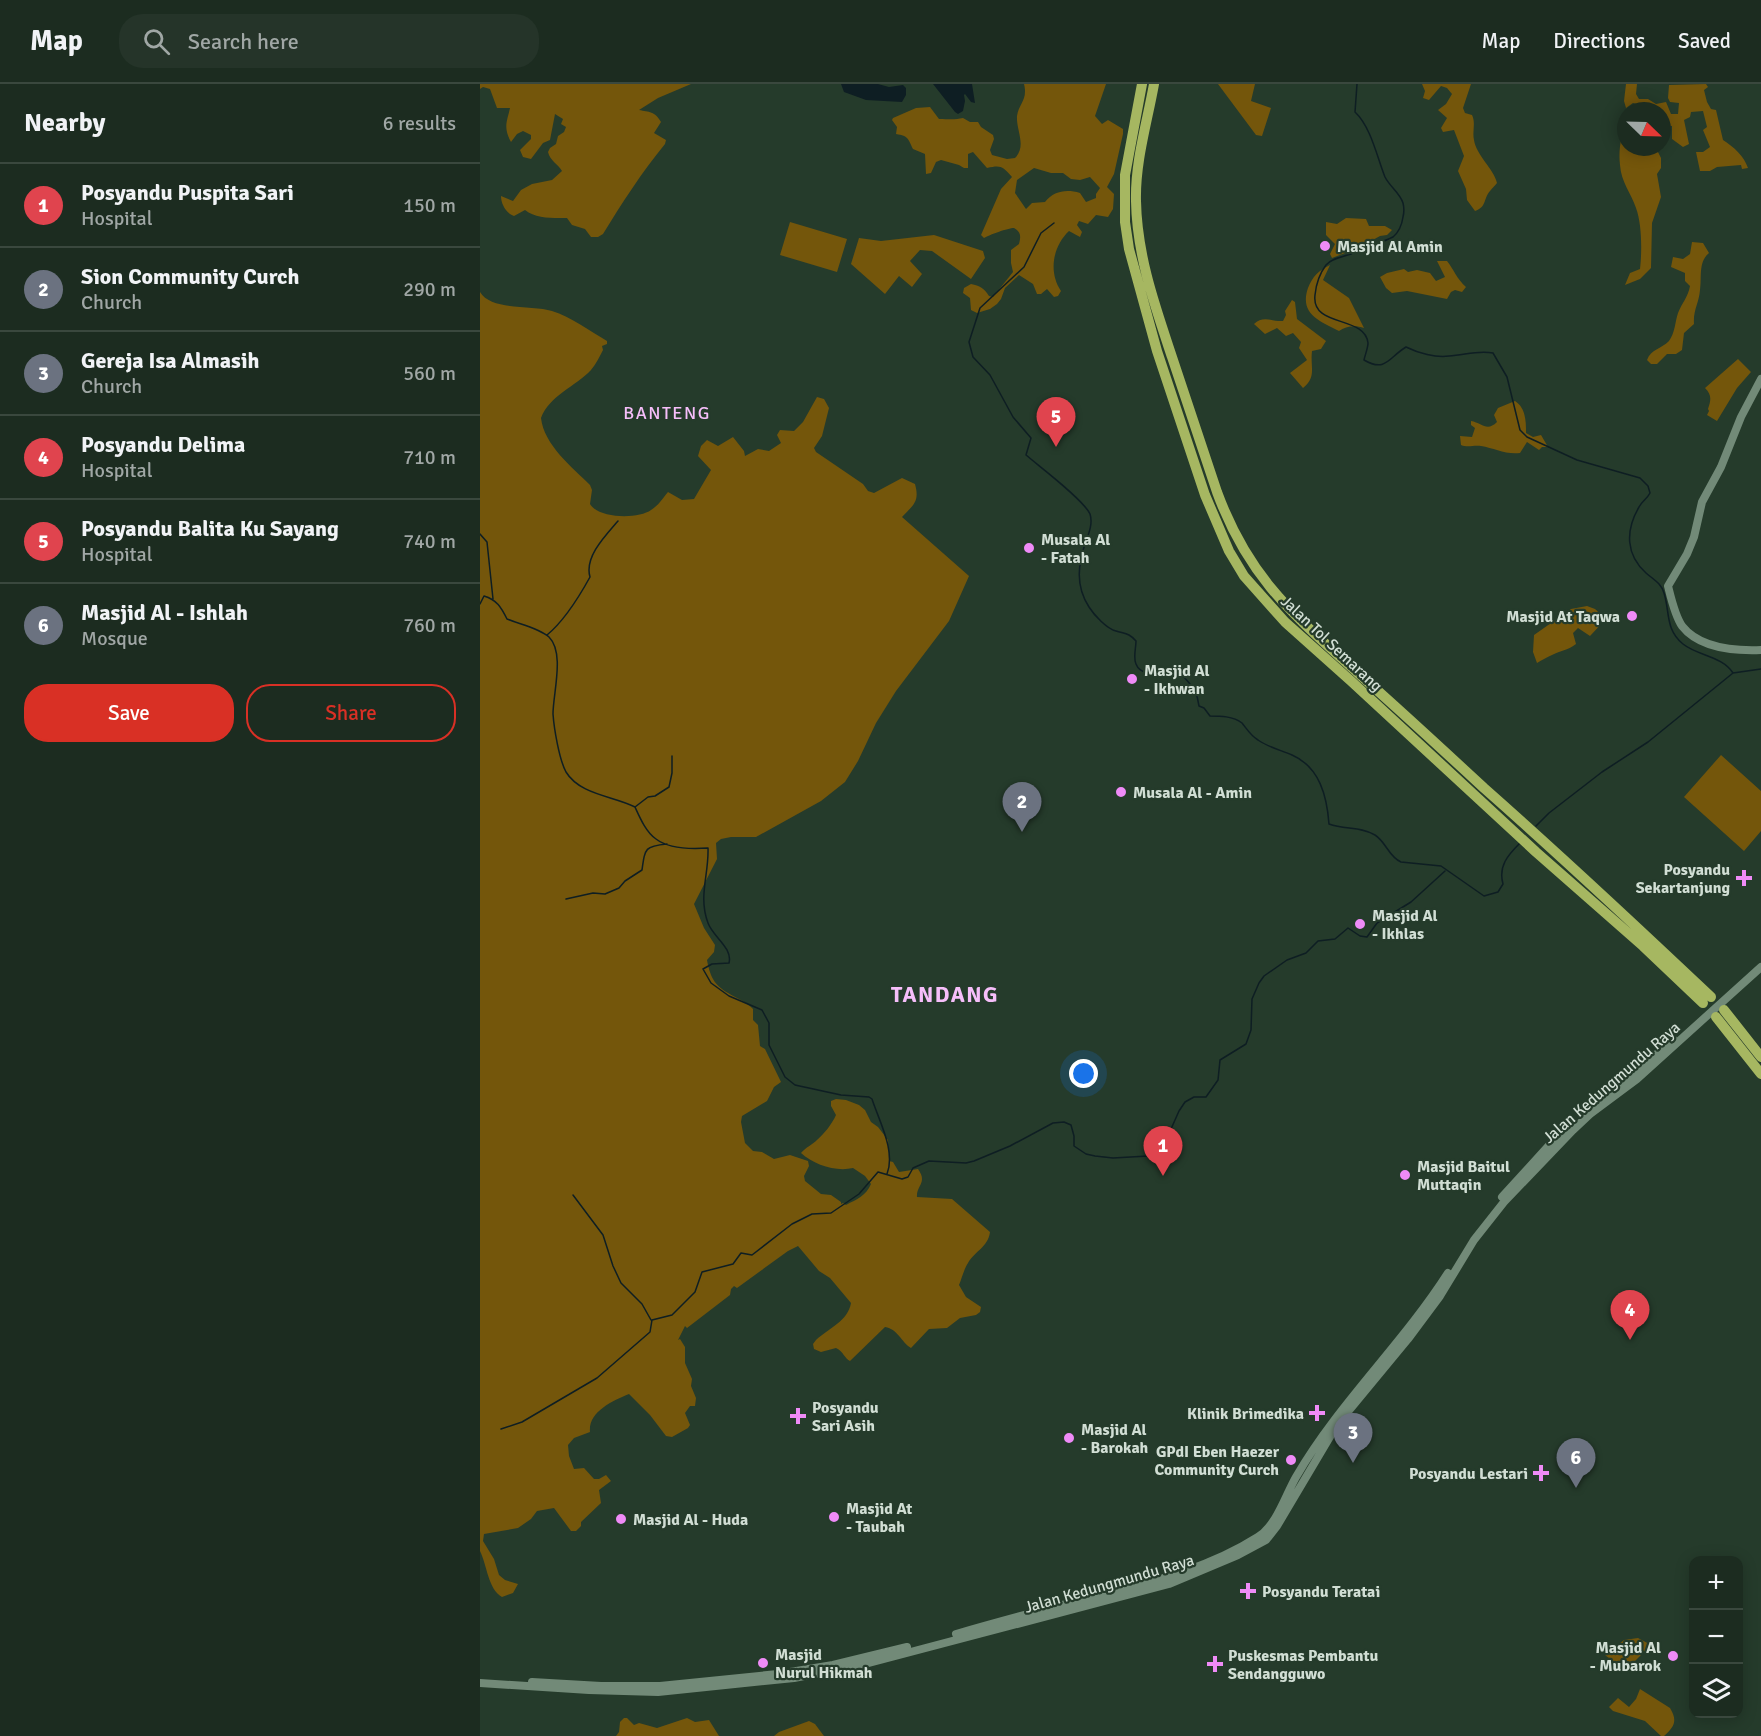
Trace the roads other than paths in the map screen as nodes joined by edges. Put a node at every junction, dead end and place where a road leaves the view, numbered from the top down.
1 (1142, 84) edge
2 (1154, 84) edge
3 (1761, 379) edge
4 (1761, 650) edge
5 (1761, 960) edge
6 (1761, 967) edge
7 (1695, 1022) junction
8 (1761, 1057) edge
9 (1761, 1074) edge
10 (480, 1681) edge

1 - 2 highway, Jalan Tol Semarang
3 - 4 main road
5 - 7 main road
6 - 7 main road
7 - 10 main road, Jalan Kedungmundu Raya
8 - 9 highway

